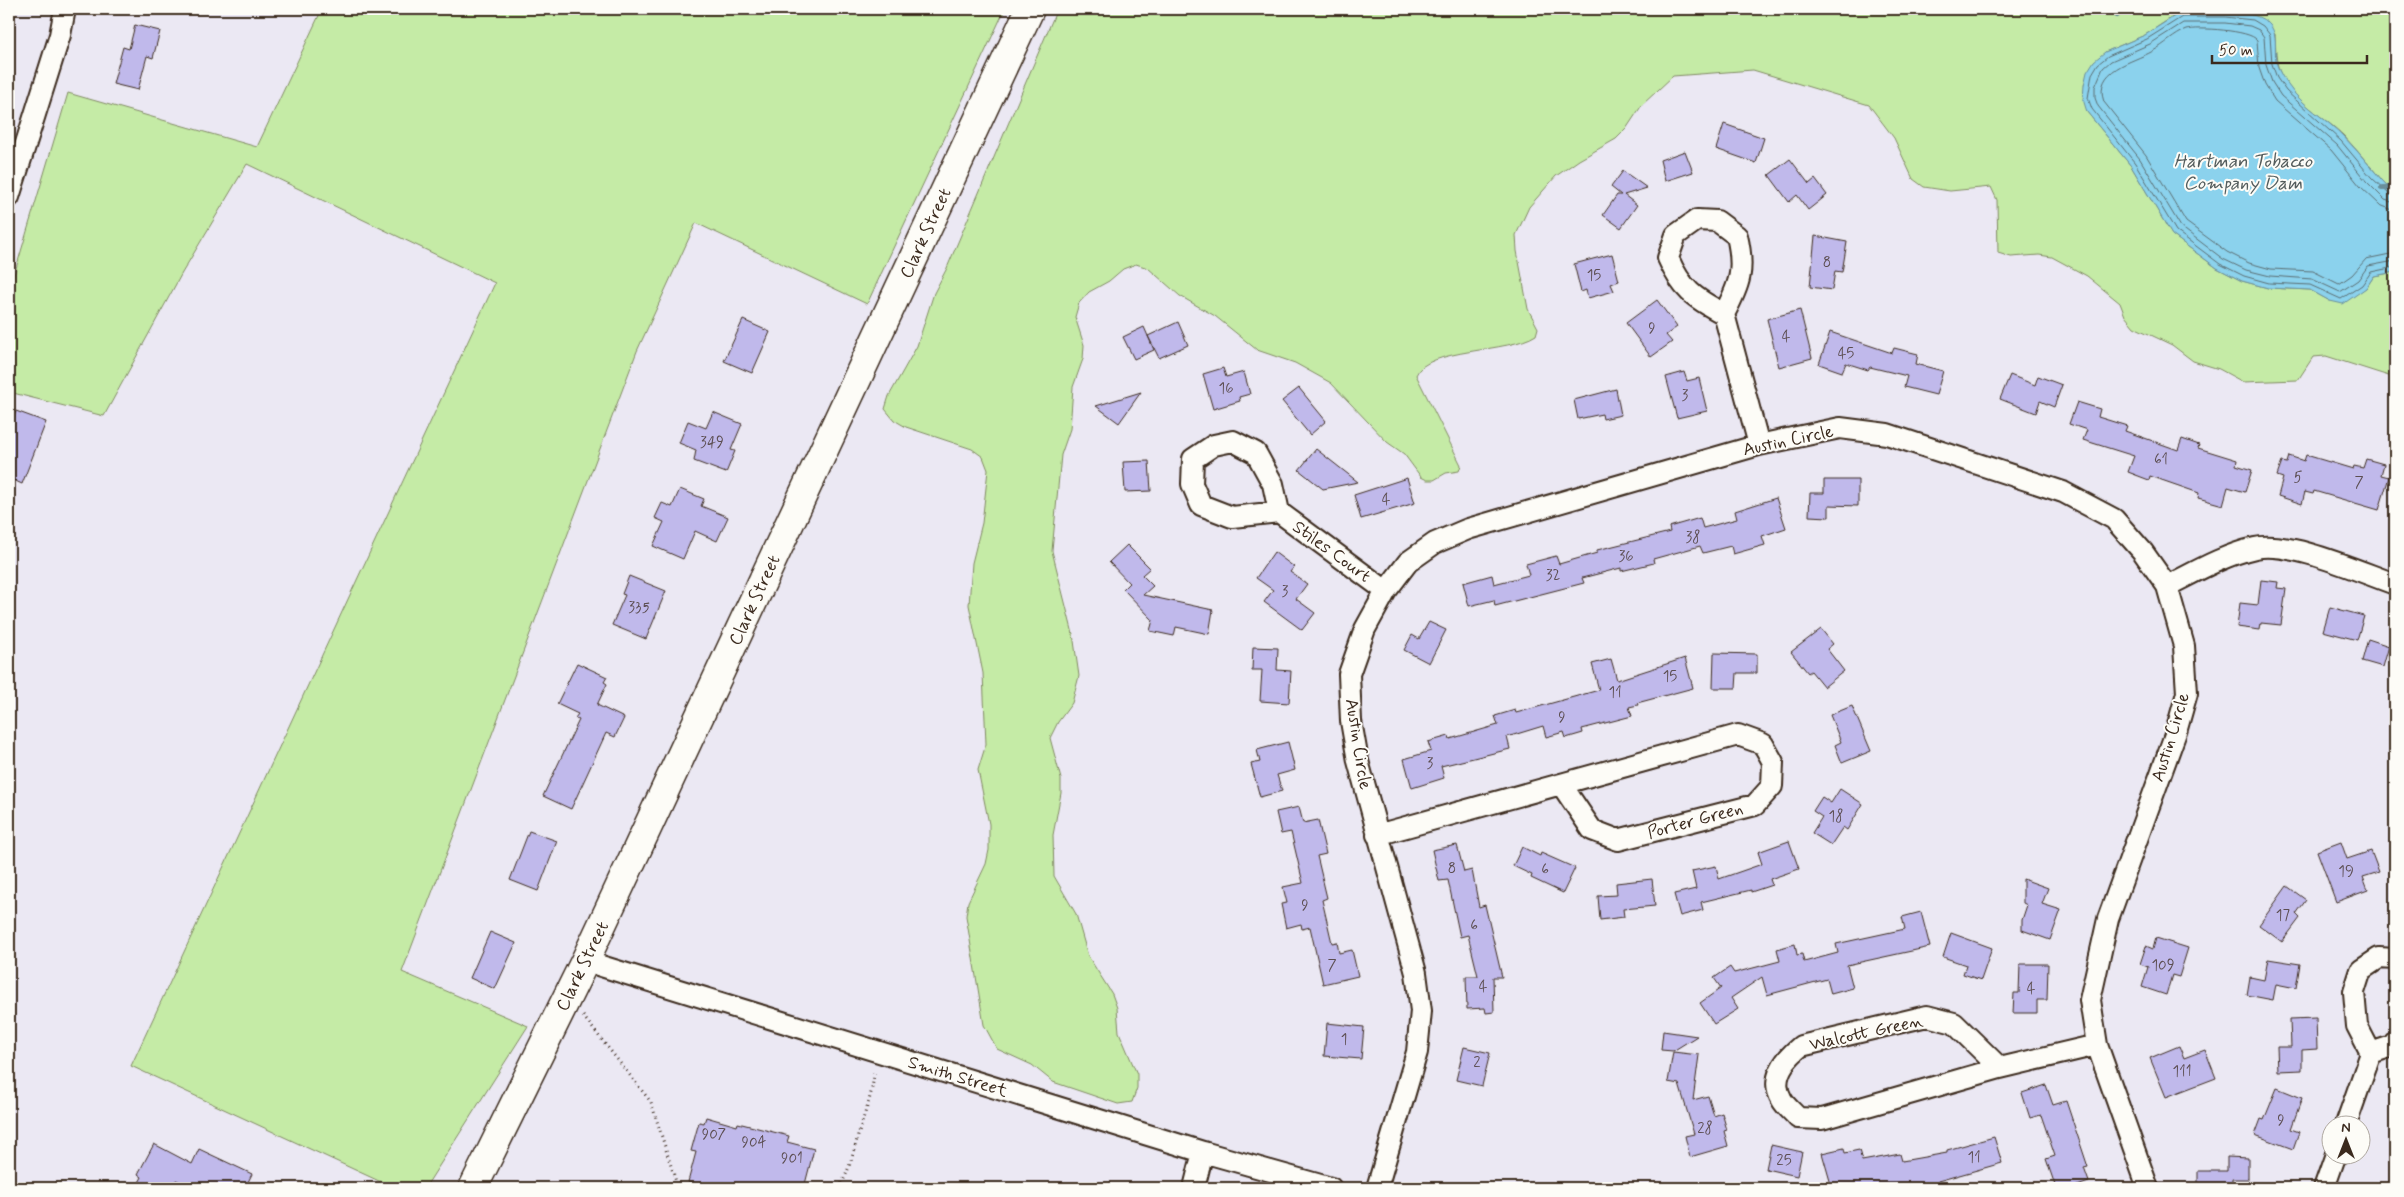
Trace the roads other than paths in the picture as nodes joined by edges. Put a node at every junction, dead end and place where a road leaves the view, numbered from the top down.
1 (65, 9) edge
2 (1030, 9) edge
3 (9, 197) edge
4 (1724, 314) junction
5 (1759, 445) junction
6 (1279, 512) junction
7 (2395, 584) edge
8 (2167, 586) junction
9 (1386, 591) junction
10 (1560, 784) junction
11 (1377, 835) junction
12 (2395, 959) edge
13 (585, 961) junction
14 (2395, 1042) edge
15 (2097, 1045) junction
16 (2371, 1053) junction
17 (2000, 1068) junction
18 (2350, 1114) edge
19 (1203, 1152) junction
20 (2332, 1164) edge
21 (473, 1188) edge
22 (1194, 1188) edge
23 (1332, 1188) edge
24 (1377, 1188) edge
25 (2148, 1188) edge
26 (2324, 1188) edge

1 - 3 street
2 - 13 main road, Clark Street
4 - 4 street
4 - 5 street
5 - 8 street, Austin Circle
5 - 9 street, Austin Circle
6 - 6 street, Stiles Court
6 - 9 street, Stiles Court
7 - 8 street
8 - 15 street, Austin Circle
9 - 11 street, Austin Circle
10 - 10 street, Porter Green
10 - 11 street, Porter Green
11 - 24 street, Austin Circle
12 - 16 street
13 - 19 street, Smith Street
13 - 21 main road, Clark Street
14 - 16 street
15 - 17 street, Walcott Green
15 - 25 street, Austin Circle
16 - 18 street
17 - 17 street, Walcott Green
19 - 22 street
19 - 23 street, Smith Street
20 - 26 street

